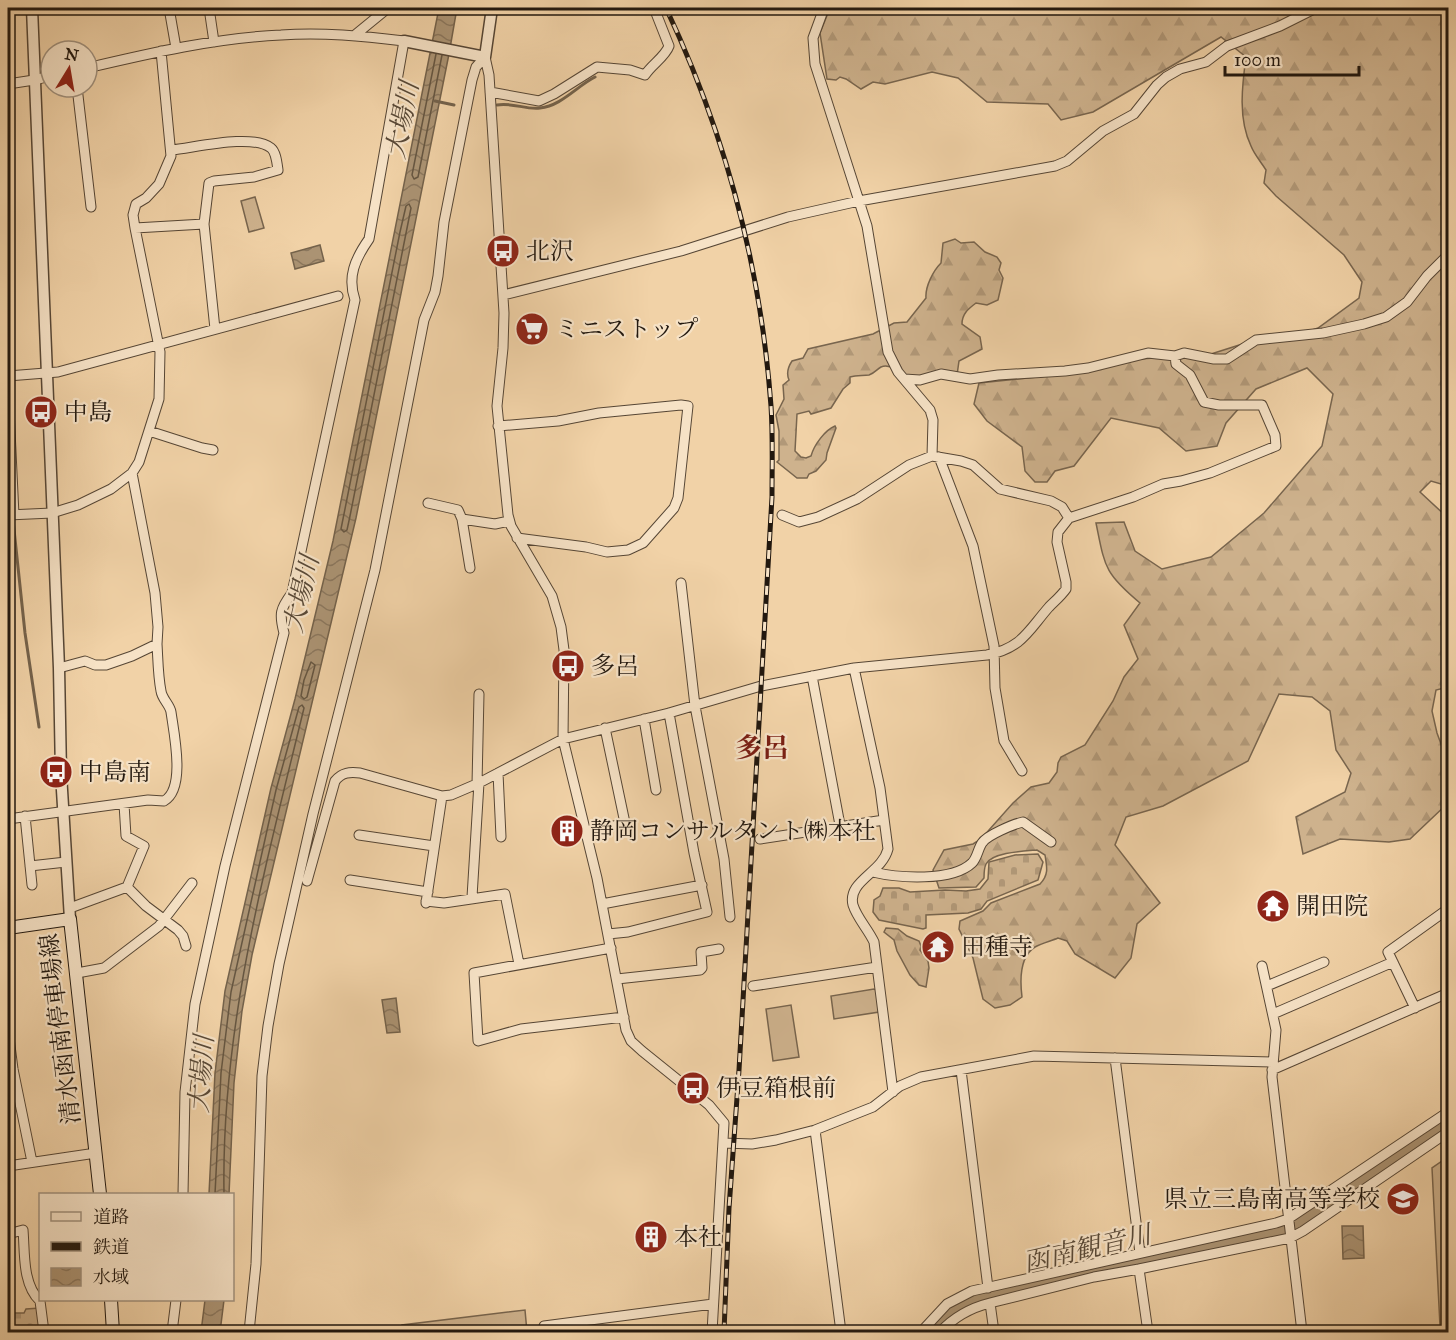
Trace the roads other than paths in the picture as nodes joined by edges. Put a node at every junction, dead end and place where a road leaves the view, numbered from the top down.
1 (32, 8) edge
2 (170, 8) edge
3 (208, 8) edge
4 (388, 8) edge
5 (492, 8) edge
6 (654, 8) edge
7 (824, 8) edge
8 (1316, 8) edge
9 (355, 35) junction
10 (214, 42) junction
11 (405, 42) junction
12 (176, 48) junction
13 (161, 51) junction
14 (480, 56) junction
15 (99, 65) edge
16 (39, 80) edge
17 (34, 81) junction
18 (8, 84) edge
19 (490, 92) junction
20 (78, 99) edge
21 (171, 150) junction
22 (859, 201) junction
23 (92, 207) dead end
24 (204, 224) junction
25 (135, 228) junction
26 (1449, 255) edge
27 (503, 295) junction
28 (338, 296) dead end
29 (215, 329) junction
30 (159, 344) junction
31 (1175, 356) junction
32 (47, 374) junction
33 (8, 376) edge
34 (904, 379) junction
35 (8, 388) edge
36 (498, 426) junction
37 (149, 431) junction
38 (213, 450) dead end
39 (936, 457) junction
40 (132, 473) junction
41 (10, 487) edge
42 (428, 503) dead end
43 (52, 513) junction
44 (11, 515) edge
45 (782, 515) dead end
46 (1069, 518) junction
47 (462, 519) junction
48 (509, 521) junction
49 (517, 538) junction
50 (470, 568) dead end
51 (681, 583) dead end
52 (157, 644) junction
53 (994, 653) junction
54 (58, 668) junction
55 (854, 668) junction
56 (812, 676) junction
57 (479, 694) dead end
58 (695, 706) junction
59 (669, 713) junction
60 (644, 719) junction
61 (605, 728) junction
62 (563, 739) junction
63 (1022, 771) dead end
64 (498, 773) junction
65 (478, 783) junction
66 (656, 790) dead end
67 (442, 796) junction
68 (124, 804) junction
69 (63, 810) junction
70 (313, 813) junction
71 (25, 816) junction
72 (324, 817) junction
73 (8, 819) edge
74 (884, 820) junction
75 (840, 825) junction
76 (586, 833) junction
77 (359, 835) dead end
78 (501, 837) dead end
79 (760, 839) dead end
80 (1052, 842) dead end
81 (434, 846) junction
82 (66, 862) junction
83 (30, 866) junction
84 (873, 872) junction
85 (350, 880) dead end
86 (307, 881) dead end
87 (192, 883) dead end
88 (32, 885) dead end
89 (702, 885) junction
90 (128, 887) junction
91 (472, 897) junction
92 (427, 899) junction
93 (602, 904) junction
94 (1449, 909) edge
95 (70, 914) junction
96 (730, 917) dead end
97 (164, 919) junction
98 (8, 928) edge
99 (608, 934) junction
100 (186, 946) dead end
101 (611, 948) junction
102 (719, 949) dead end
103 (1324, 962) dead end
104 (1393, 962) junction
105 (519, 964) junction
106 (1262, 966) dead end
107 (878, 967) junction
108 (77, 973) junction
109 (617, 979) junction
110 (753, 986) dead end
111 (1266, 986) junction
112 (1449, 993) edge
113 (1415, 1008) junction
114 (1273, 1014) junction
115 (624, 1017) junction
116 (8, 1030) edge
117 (1115, 1058) junction
118 (1272, 1066) junction
119 (962, 1070) junction
120 (893, 1092) junction
121 (1449, 1112) edge
122 (815, 1130) junction
123 (1449, 1132) edge
124 (724, 1143) junction
125 (96, 1153) junction
126 (32, 1162) junction
127 (8, 1166) edge
128 (100, 1193) edge
129 (183, 1193) edge
130 (1288, 1219) junction
131 (8, 1234) edge
132 (1290, 1238) junction
133 (1140, 1253) junction
134 (1139, 1269) junction
135 (1031, 1286) junction
136 (988, 1288) junction
137 (1013, 1290) junction
138 (39, 1299) edge
139 (40, 1301) edge
140 (111, 1301) edge
141 (176, 1301) edge
142 (990, 1303) junction
143 (713, 1304) junction
144 (44, 1332) edge
145 (112, 1332) edge
146 (172, 1332) edge
147 (249, 1332) edge
148 (545, 1332) edge
149 (712, 1332) edge
150 (841, 1332) edge
151 (921, 1332) edge
152 (940, 1332) edge
153 (994, 1332) edge
154 (1148, 1332) edge
155 (1302, 1332) edge

1 - 17 street
2 - 12 street
3 - 10 street
4 - 9 street
5 - 14 street
6 - 19 street
7 - 22 street
8 - 22 street
9 - 10 street
9 - 11 street
10 - 12 street
11 - 14 street
11 - 129 street
12 - 13 street
13 - 15 street
13 - 21 street
14 - 19 street
14 - 70 street
16 - 17 street
17 - 18 street
17 - 32 street
19 - 27 street
20 - 23 street
21 - 24 street
21 - 25 street
22 - 27 street
22 - 34 street
24 - 25 street
24 - 29 street
25 - 30 street
26 - 31 street
27 - 36 street
28 - 29 street
29 - 30 street
30 - 32 street
30 - 37 street
31 - 34 street
31 - 46 street
32 - 33 street
32 - 43 street
34 - 39 street
35 - 41 street
36 - 48 street
36 - 49 street
37 - 38 street
37 - 40 street
39 - 45 street
39 - 46 street
39 - 53 street
40 - 43 street
40 - 52 street
41 - 44 street
42 - 47 street
43 - 44 street
43 - 54 street
46 - 53 street
47 - 48 street
47 - 50 street
48 - 49 street
49 - 62 street
51 - 58 street
52 - 54 street
52 - 68 street
53 - 55 street
53 - 63 street
54 - 69 street
55 - 56 street
55 - 74 street
56 - 58 street
56 - 75 street
57 - 65 street
58 - 59 street
58 - 96 street
59 - 60 street
59 - 89 street
60 - 61 street
60 - 66 street
61 - 62 street
61 - 76 street
62 - 64 street
62 - 76 street
64 - 65 street
64 - 78 street
65 - 67 street
65 - 91 street
67 - 72 street
67 - 81 street
68 - 69 street
68 - 90 street
69 - 71 street
69 - 82 street
70 - 72 street
70 - 147 street
71 - 73 street
71 - 83 street
72 - 86 street
74 - 75 street
74 - 84 street
75 - 79 street
76 - 93 street
77 - 81 street
80 - 84 street
81 - 92 street
82 - 83 street
82 - 95 street
83 - 88 street
84 - 107 street
85 - 92 street
87 - 97 street
89 - 93 street
89 - 99 street
90 - 95 street
90 - 97 street
91 - 92 street
91 - 105 street
93 - 99 street
94 - 104 street
95 - 98 main road, 清水函南停車場線
95 - 108 main road, 清水函南停車場線
97 - 100 street
97 - 108 street
99 - 101 street
101 - 105 street
101 - 109 street
102 - 109 street
103 - 111 street
104 - 113 street
104 - 114 street
105 - 115 street
106 - 111 street
107 - 110 street
107 - 120 street
108 - 125 main road, 清水函南停車場線
109 - 115 street
111 - 114 street
112 - 113 street
113 - 118 street
114 - 118 street
115 - 124 street
116 - 126 street
117 - 118 street
117 - 119 street
117 - 133 street
118 - 130 street
119 - 120 street
119 - 136 street
120 - 122 street
121 - 130 street
122 - 124 street
122 - 150 street
123 - 132 street
124 - 143 street
125 - 126 street
125 - 128 main road, 清水函南停車場線
126 - 127 street
130 - 132 street
130 - 133 street
131 - 138 street
132 - 134 street
132 - 155 street
133 - 135 street
134 - 135 street
134 - 154 street
135 - 137 street
135 - 137 street
136 - 137 street
136 - 151 street
137 - 142 street
139 - 144 street
140 - 145 main road
141 - 146 street
142 - 152 street
142 - 153 street
143 - 148 street
143 - 149 street

